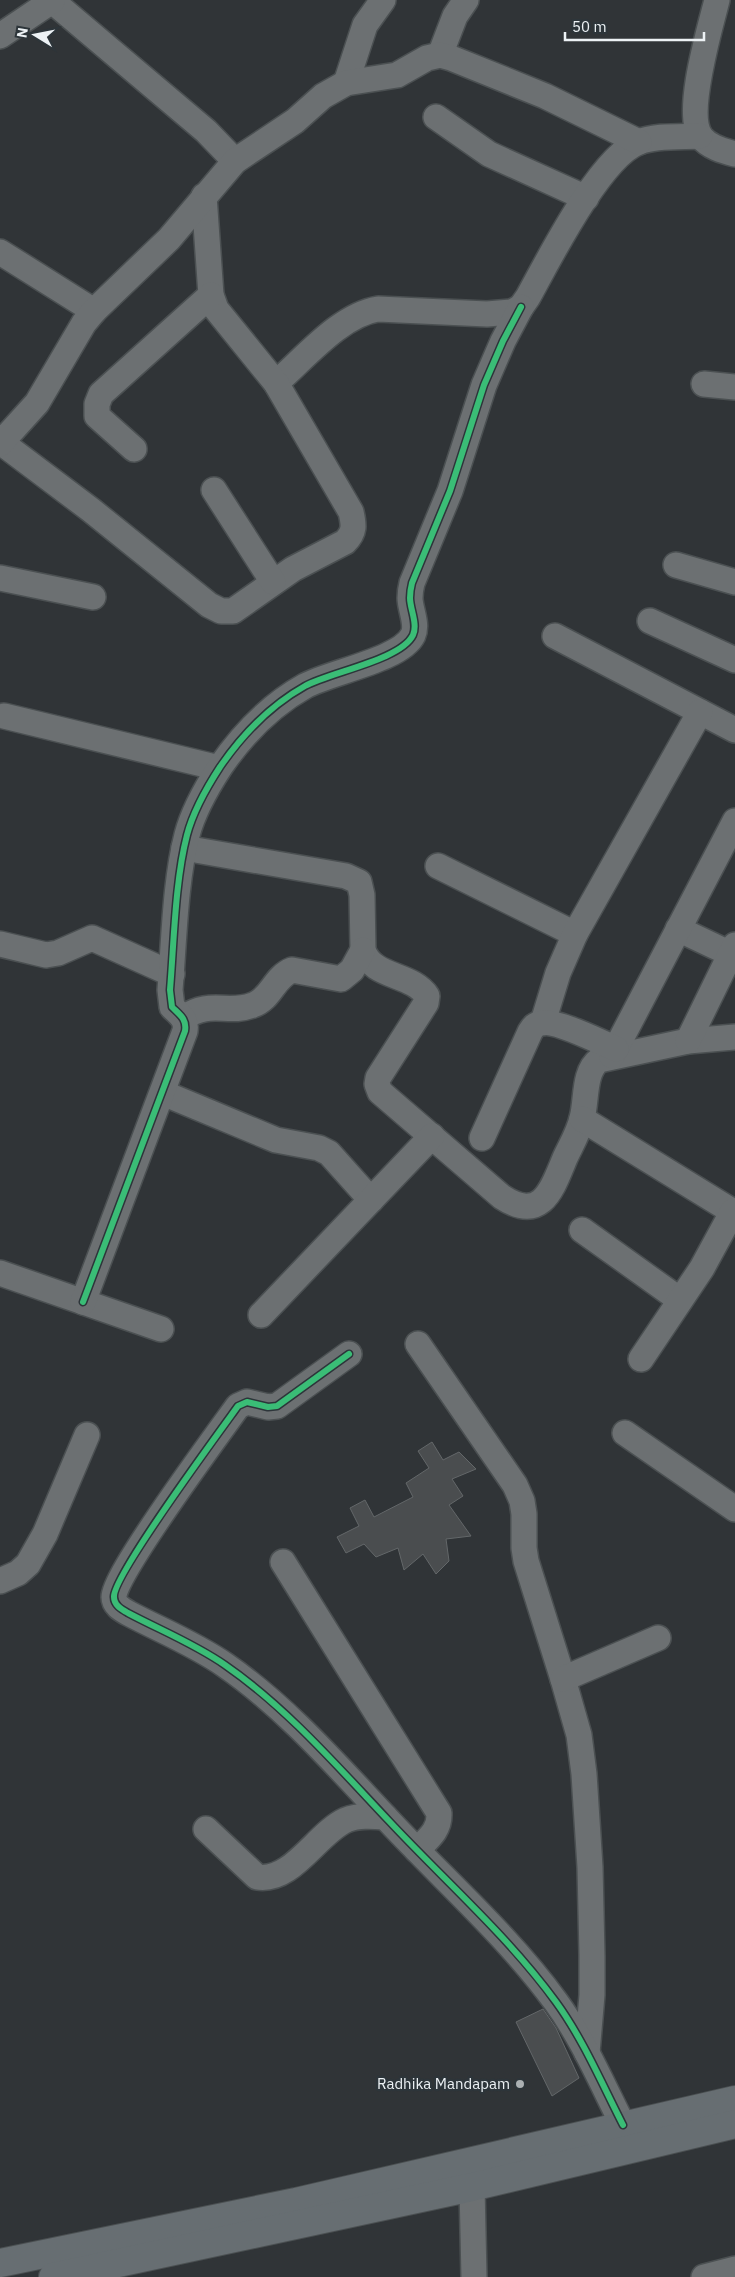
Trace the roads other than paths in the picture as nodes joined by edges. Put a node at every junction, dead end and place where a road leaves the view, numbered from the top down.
1 (51, 0) edge
2 (383, 0) edge
3 (466, 0) edge
4 (717, 0) edge
5 (0, 36) edge
6 (440, 55) junction
7 (346, 83) junction
8 (436, 118) dead end
9 (700, 136) junction
10 (639, 142) junction
11 (735, 154) edge
12 (235, 161) junction
13 (204, 196) junction
14 (586, 198) junction
15 (0, 252) edge
16 (211, 295) junction
17 (521, 307) junction
18 (94, 311) junction
19 (276, 383) junction
20 (704, 384) dead end
21 (735, 387) edge
22 (1, 443) edge
23 (134, 450) dead end
24 (214, 490) dead end
25 (676, 565) dead end
26 (0, 578) edge
27 (273, 582) junction
28 (735, 582) edge
29 (93, 597) dead end
30 (650, 620) dead end
31 (555, 636) dead end
32 (735, 660) edge
33 (700, 712) junction
34 (4, 716) dead end
35 (735, 730) edge
36 (219, 768) junction
37 (735, 821) edge
38 (184, 848) junction
39 (438, 866) dead end
40 (678, 929) junction
41 (576, 934) junction
42 (0, 944) edge
43 (363, 950) junction
44 (734, 952) edge
45 (172, 974) junction
46 (183, 1018) junction
47 (543, 1022) junction
48 (735, 1037) edge
49 (688, 1040) junction
50 (614, 1052) junction
51 (162, 1093) junction
52 (582, 1119) junction
53 (432, 1136) junction
54 (482, 1138) dead end
55 (371, 1200) junction
56 (734, 1212) edge
57 (582, 1230) dead end
58 (0, 1273) edge
59 (680, 1300) junction
60 (83, 1302) junction
61 (261, 1315) dead end
62 (160, 1329) dead end
63 (418, 1344) dead end
64 (349, 1354) dead end
65 (641, 1358) dead end
66 (625, 1433) dead end
67 (87, 1435) dead end
68 (735, 1509) edge
69 (283, 1562) dead end
70 (0, 1581) edge
71 (658, 1638) dead end
72 (563, 1679) junction
73 (385, 1817) junction
74 (206, 1829) dead end
75 (417, 1850) junction
76 (587, 2053) junction
77 (735, 2100) edge
78 (735, 2124) edge
79 (623, 2125) junction
80 (469, 2174) junction
81 (0, 2263) edge
82 (735, 2269) edge
83 (95, 2273) edge
84 (53, 2277) edge
85 (474, 2277) edge
86 (704, 2277) edge

1 - 5 street
1 - 12 street
2 - 7 street
3 - 6 street
4 - 9 street
6 - 7 street
6 - 10 street
7 - 12 street
8 - 14 street
9 - 10 street
9 - 11 street
10 - 14 street
12 - 13 street
13 - 16 street
13 - 18 street
14 - 17 street
15 - 18 street
16 - 19 street
16 - 23 street
17 - 19 street
17 - 36 street
18 - 22 street
19 - 27 street
20 - 21 street
22 - 27 street
24 - 27 street
25 - 28 street
26 - 29 street
30 - 32 street
31 - 33 street
33 - 35 street
33 - 41 street
34 - 36 street
36 - 38 street
37 - 40 street
38 - 43 street
38 - 45 street
39 - 41 street
40 - 44 street
40 - 50 street
41 - 47 street
42 - 45 street
43 - 46 street
43 - 53 street
44 - 49 street
45 - 46 street
46 - 51 street
47 - 50 street
47 - 54 street
48 - 49 street
49 - 50 street
50 - 52 street
51 - 55 street
51 - 60 street
52 - 53 street
52 - 56 street
53 - 55 street
55 - 61 street
56 - 59 street
57 - 59 street
58 - 60 street
59 - 65 street
60 - 62 street
63 - 72 street
64 - 73 street
66 - 68 street
67 - 70 street
69 - 75 street
71 - 72 street
72 - 76 street
73 - 74 street
73 - 75 street
75 - 76 street
76 - 79 street
77 - 79 main road
78 - 80 main road
79 - 80 main road
80 - 81 main road
80 - 83 main road
80 - 85 street
82 - 86 street
83 - 84 main road

